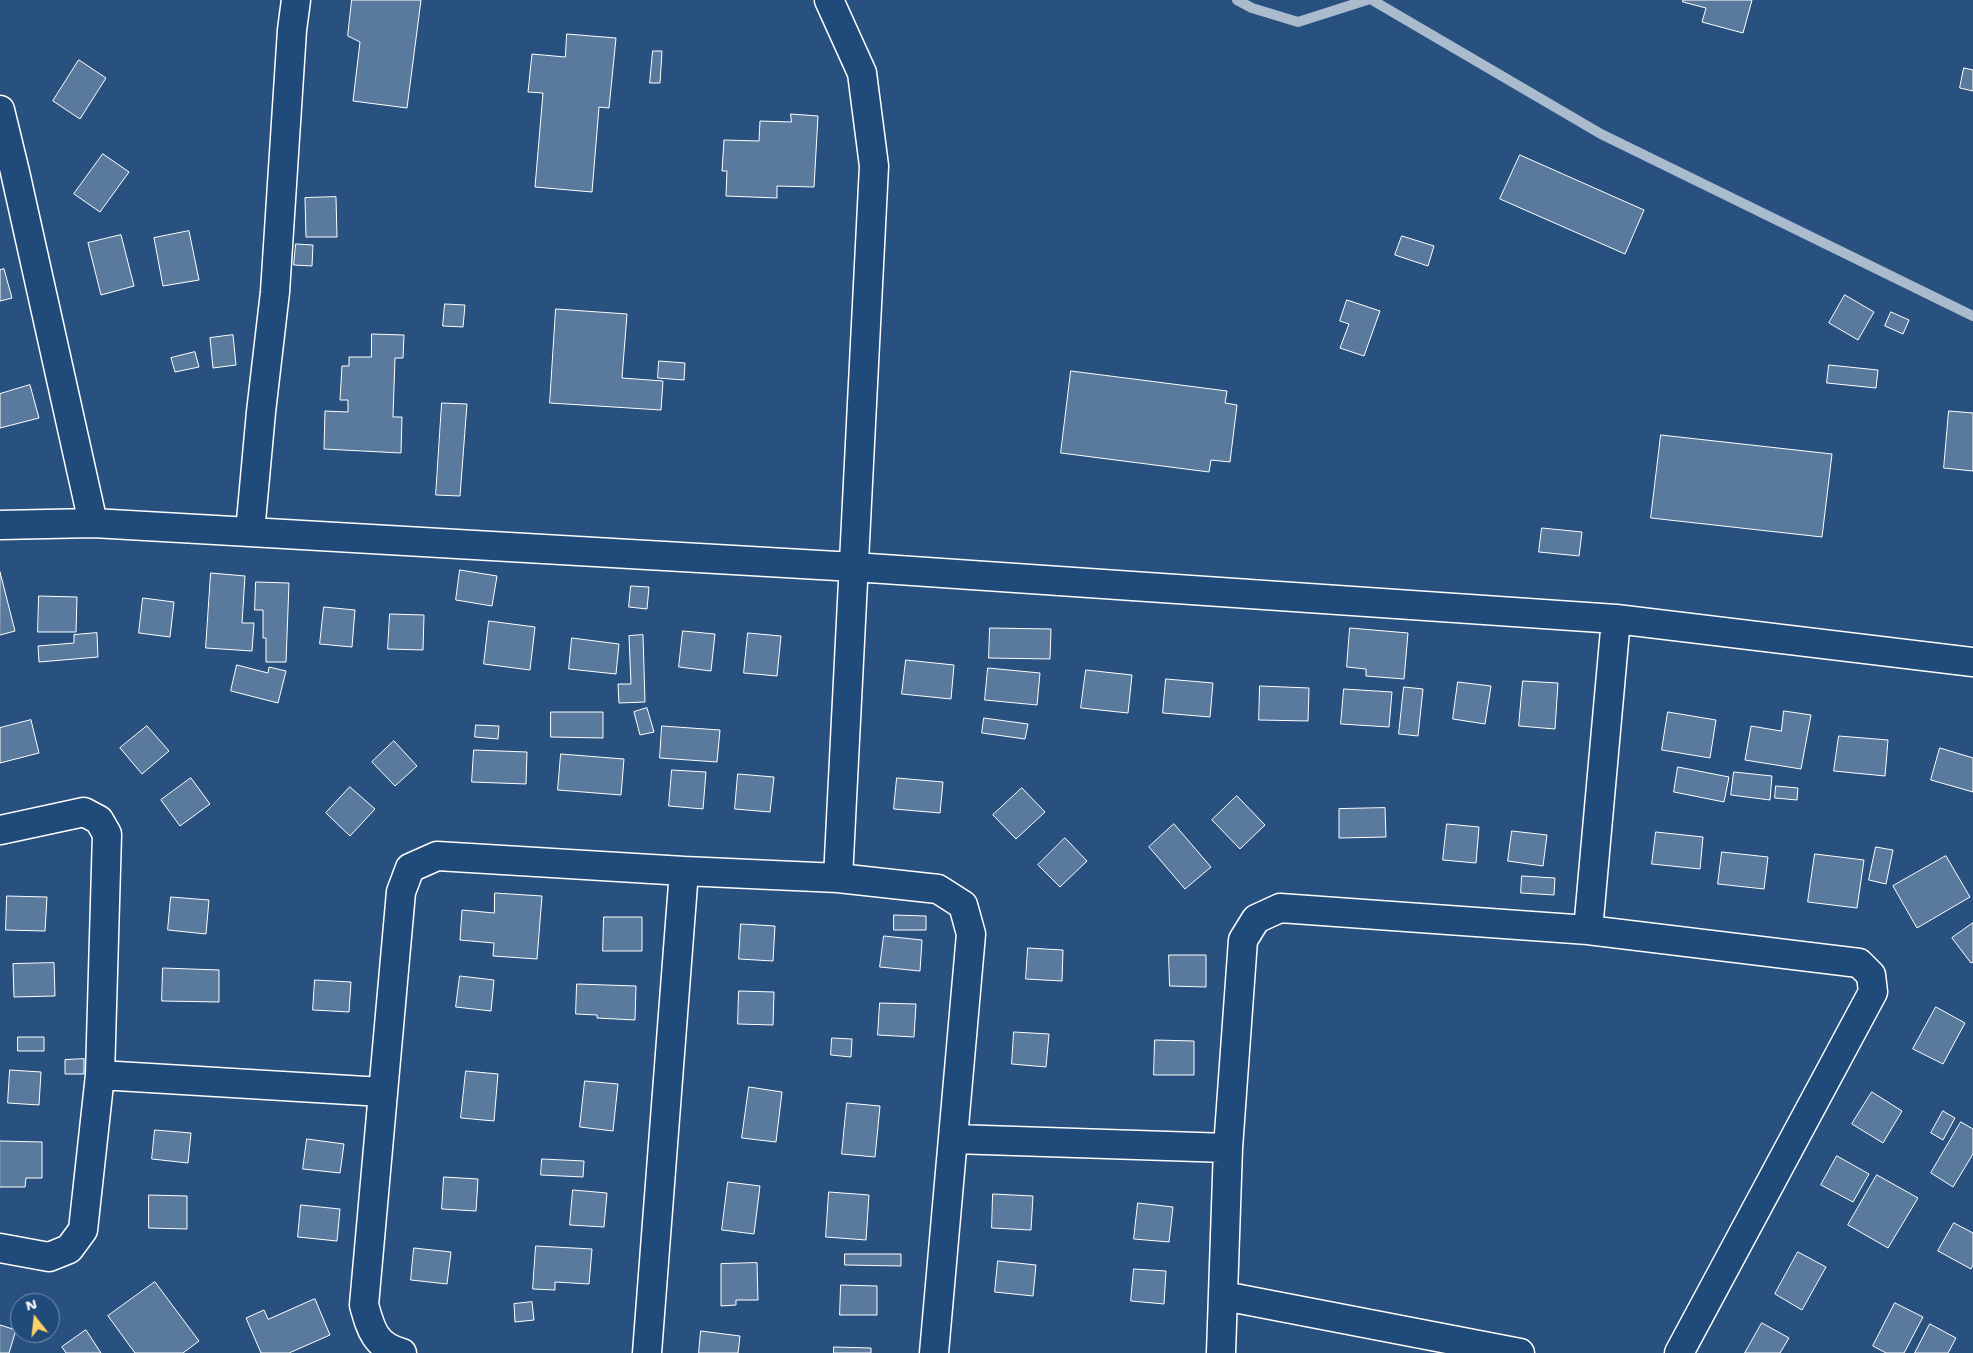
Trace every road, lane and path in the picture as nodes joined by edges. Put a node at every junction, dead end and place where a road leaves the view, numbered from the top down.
1 (296, 0) edge
2 (829, 0) edge
3 (0, 110) edge
4 (8, 174) edge
5 (93, 523) junction
6 (0, 526) edge
7 (250, 532) junction
8 (854, 567) junction
9 (1616, 619) junction
10 (1973, 662) edge
11 (0, 830) edge
12 (684, 871) junction
13 (838, 878) junction
14 (1588, 930) junction
15 (100, 1076) junction
16 (382, 1092) junction
17 (954, 1139) junction
18 (1228, 1148) junction
19 (0, 1248) edge
20 (1224, 1296) junction
21 (402, 1353) edge
22 (647, 1353) edge
23 (934, 1353) edge
24 (1221, 1353) edge
25 (1520, 1353) edge
26 (1679, 1353) edge

1 - 7 street
2 - 8 street
3 - 4 street
4 - 5 street
5 - 6 street
5 - 7 street
7 - 8 street
8 - 9 street
8 - 13 street
9 - 10 street
9 - 14 street
11 - 15 street
12 - 13 street
12 - 16 street
12 - 22 street
13 - 17 street
14 - 18 street
14 - 26 street
15 - 16 street
15 - 19 street
16 - 21 street
17 - 18 street
17 - 23 street
18 - 20 street
20 - 24 street
20 - 25 street

